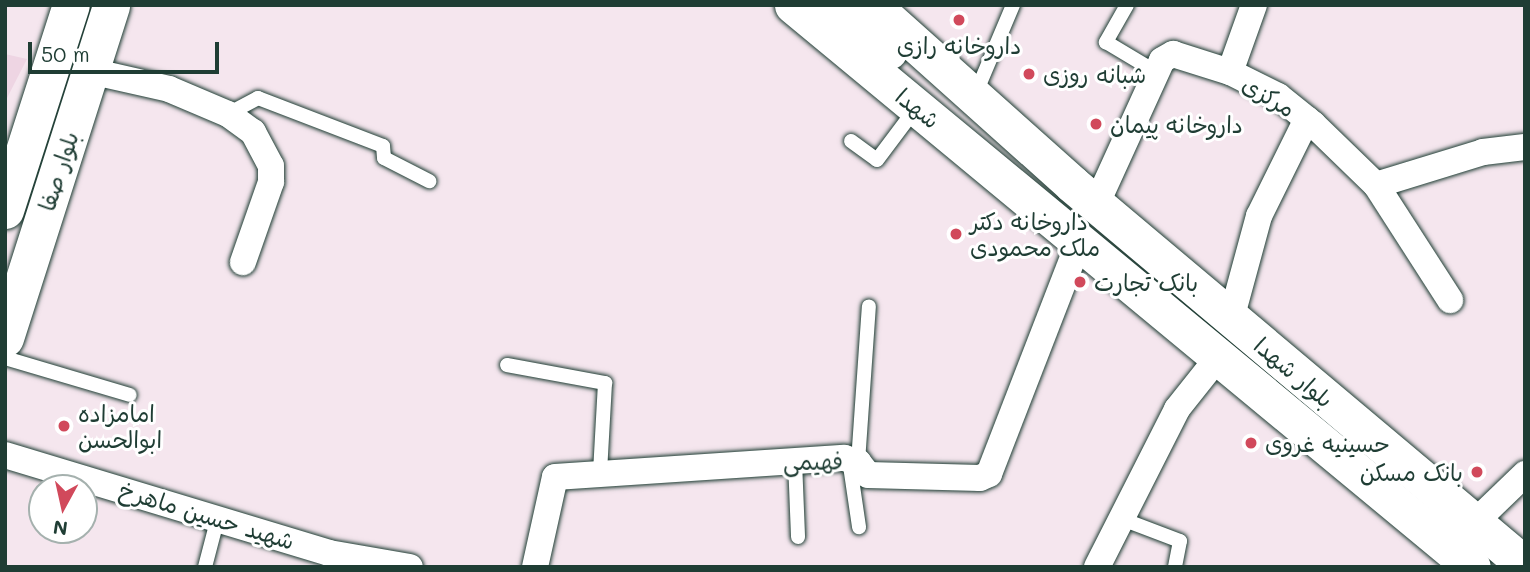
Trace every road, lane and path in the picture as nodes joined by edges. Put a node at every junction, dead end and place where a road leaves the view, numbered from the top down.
1 (71, 5) edge
2 (111, 5) edge
3 (793, 5) edge
4 (833, 5) edge
5 (872, 5) edge
6 (1013, 5) edge
7 (1127, 5) edge
8 (1254, 5) edge
9 (90, 71) junction
10 (1156, 72) junction
11 (1230, 72) junction
12 (946, 101) junction
13 (228, 114) junction
14 (1307, 119) junction
15 (851, 141) dead end
16 (1525, 148) edge
17 (429, 181) dead end
18 (1376, 185) junction
19 (1084, 194) junction
20 (5, 210) edge
21 (1080, 239) junction
22 (243, 262) dead end
23 (1450, 300) dead end
24 (869, 306) dead end
25 (1231, 319) junction
26 (5, 338) edge
27 (1220, 355) junction
28 (5, 358) edge
29 (507, 365) dead end
30 (130, 395) dead end
31 (5, 455) edge
32 (795, 461) junction
33 (853, 461) junction
34 (600, 473) junction
35 (1525, 474) edge
36 (218, 517) junction
37 (1122, 519) junction
38 (1474, 523) junction
39 (859, 527) dead end
40 (798, 537) dead end
41 (349, 562) edge
42 (1525, 565) edge
43 (205, 567) edge
44 (410, 567) edge
45 (535, 567) edge
46 (1097, 567) edge
47 (1175, 567) edge
48 (1472, 567) edge

1 - 20 main road, بلوار صفا
2 - 9 main road, بلوار صفا
3 - 12 main road, شهدا
4 - 12 main road
5 - 12 main road, شهدا
6 - 12 lane
7 - 10 lane
8 - 11 street
9 - 13 street
9 - 26 main road, بلوار صفا
10 - 11 street, مرکزی
10 - 19 street
11 - 14 street, مرکزی
12 - 15 lane
12 - 19 main road, بلوار شهدا
12 - 21 main road, بلوار شهدا
13 - 17 lane
13 - 22 street
14 - 18 street, مرکزی
14 - 25 street
16 - 18 street
18 - 23 street, مرکزی
19 - 25 main road, بلوار شهدا
21 - 27 main road, بلوار شهدا
21 - 33 street, فهیمی
24 - 33 lane
25 - 38 main road, بلوار شهدا
27 - 37 street
27 - 48 main road, بلوار شهدا
28 - 30 lane
29 - 34 lane
31 - 36 street, شهید حسین ماهرخ
32 - 33 street, فهیمی
32 - 34 street, فهیمی
32 - 40 lane
33 - 39 lane
34 - 45 street, فهیمی
35 - 38 street
36 - 41 street, شهید حسین ماهرخ
36 - 43 lane
37 - 46 street
37 - 47 lane
38 - 42 main road, بلوار شهدا
41 - 44 street, شهید حسین ماهرخ

